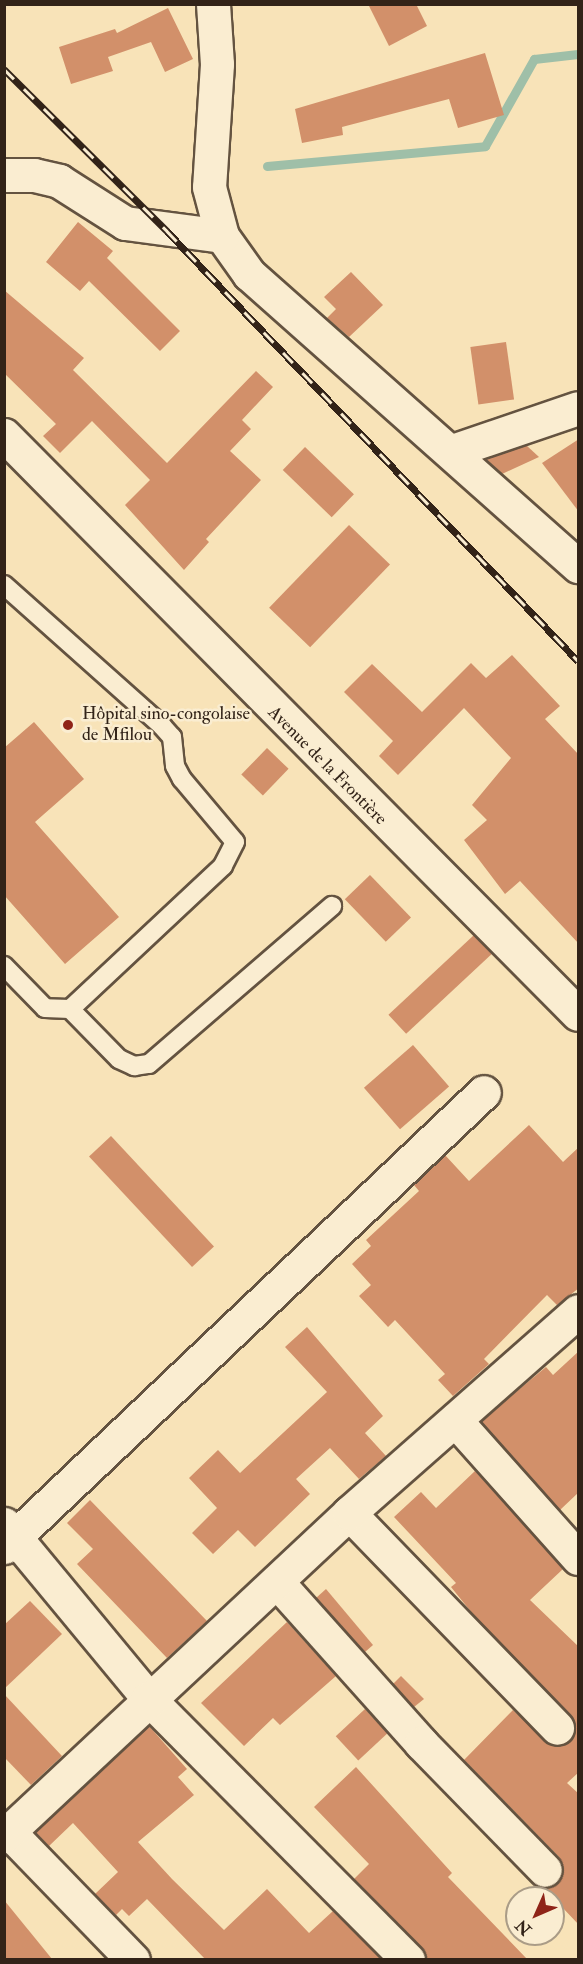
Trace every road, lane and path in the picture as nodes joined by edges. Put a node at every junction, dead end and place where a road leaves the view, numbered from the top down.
1 (213, 4) edge
2 (4, 176) edge
3 (222, 236) junction
4 (579, 408) edge
5 (4, 435) edge
6 (452, 451) junction
7 (579, 566) edge
8 (4, 585) edge
9 (332, 906) dead end
10 (4, 966) edge
11 (70, 1009) junction
12 (579, 1014) edge
13 (484, 1092) dead end
14 (574, 1324) edge
15 (455, 1420) junction
16 (349, 1513) junction
17 (9, 1536) edge
18 (579, 1558) edge
19 (278, 1584) junction
20 (148, 1698) junction
21 (556, 1728) dead end
22 (7, 1834) edge
23 (545, 1870) dead end
24 (134, 1959) edge
25 (408, 1959) edge

1 - 3 street
2 - 3 street
3 - 6 street
4 - 6 street
5 - 12 street, Avenue de la Frontière
6 - 7 street
8 - 11 lane
9 - 11 lane
10 - 11 lane
13 - 17 street
14 - 15 street
15 - 16 street
15 - 18 street
16 - 19 street
16 - 21 street
17 - 20 street
19 - 20 street
19 - 23 street
20 - 22 street
20 - 25 street
22 - 24 street

